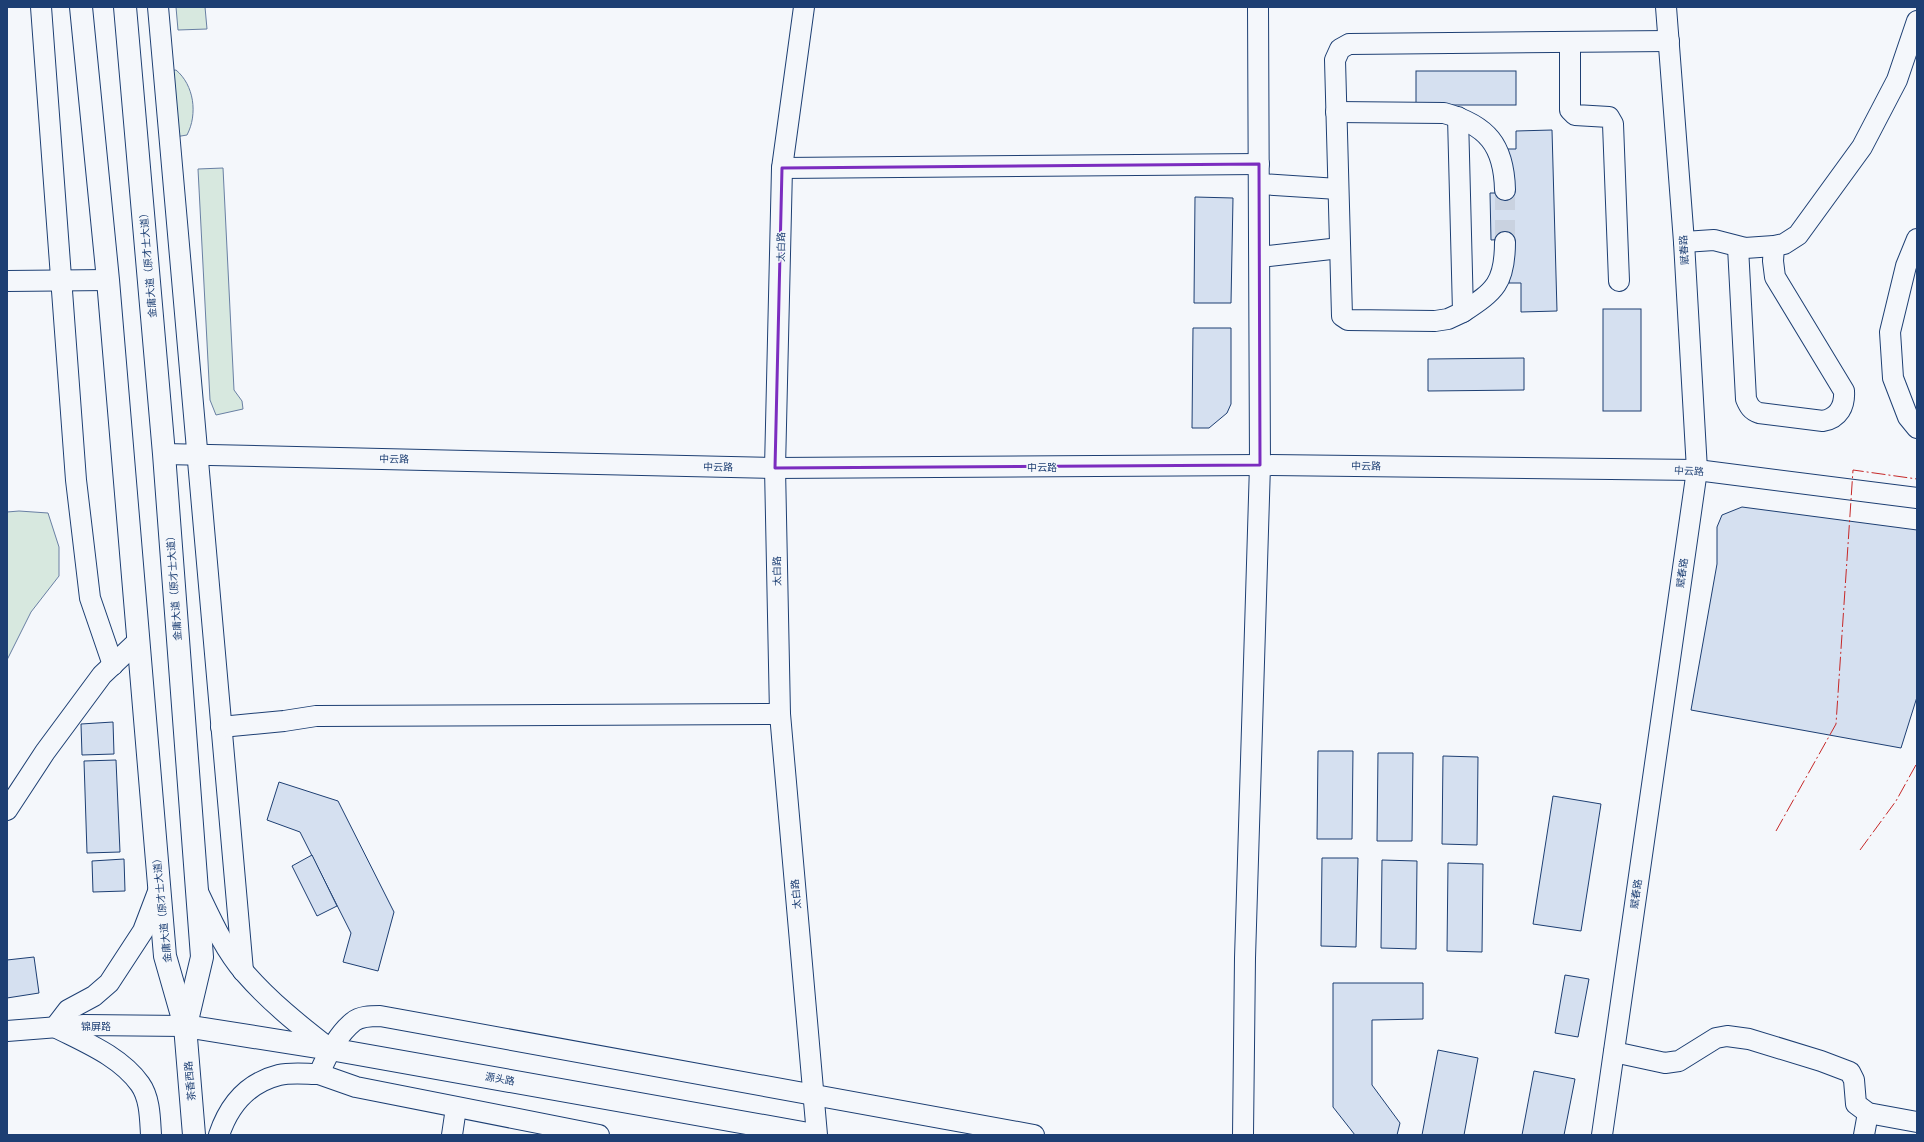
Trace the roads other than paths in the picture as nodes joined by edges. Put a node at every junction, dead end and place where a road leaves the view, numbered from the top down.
1 (40, 7) edge
2 (81, 7) edge
3 (125, 7) edge
4 (158, 7) edge
5 (804, 7) edge
6 (1258, 7) edge
7 (1666, 7) edge
8 (1917, 21) edge
9 (1669, 41) junction
10 (1570, 42) junction
11 (1336, 112) junction
12 (1458, 116) junction
13 (1259, 164) junction
14 (782, 168) junction
15 (1260, 184) junction
16 (1338, 189) junction
17 (1505, 190) tunnel mouth
18 (1917, 239) edge
19 (1505, 242) tunnel mouth
20 (1684, 242) junction
21 (1774, 246) junction
22 (1738, 247) junction
23 (1340, 248) junction
24 (1260, 257) junction
25 (108, 280) junction
26 (7, 281) edge
27 (61, 281) junction
28 (1619, 281) dead end
29 (1463, 312) junction
30 (1911, 403) edge
31 (1917, 428) edge
32 (164, 454) junction
33 (197, 455) junction
34 (1260, 465) junction
35 (775, 468) junction
36 (1697, 470) junction
37 (1917, 498) edge
38 (138, 641) junction
39 (113, 665) junction
40 (780, 714) junction
41 (221, 727) junction
42 (7, 810) edge
43 (159, 889) junction
44 (197, 891) junction
45 (243, 971) junction
46 (56, 1026) junction
47 (185, 1026) junction
48 (7, 1031) edge
49 (330, 1048) junction
50 (1614, 1052) junction
51 (320, 1074) junction
52 (814, 1095) junction
53 (456, 1108) junction
54 (1868, 1113) junction
55 (1917, 1122) edge
56 (151, 1135) edge
57 (194, 1135) edge
58 (219, 1135) edge
59 (452, 1135) edge
60 (599, 1135) edge
61 (816, 1135) edge
62 (1034, 1135) edge
63 (1243, 1135) edge
64 (1602, 1135) edge
65 (1864, 1135) edge

1 - 27 street
2 - 25 main road, 金庸大道（原才士大道）
3 - 32 main road, 金庸大道（原才士大道）
4 - 33 street
5 - 14 street, 太白路
6 - 13 street
7 - 9 street, 赋春路
8 - 21 street
9 - 10 street
9 - 20 street, 赋春路
10 - 11 street
10 - 28 street
11 - 12 street
11 - 16 street
12 - 17 street
12 - 29 street
13 - 14 street
13 - 15 street
14 - 35 street, 太白路
15 - 16 street
15 - 24 street
16 - 23 street
18 - 30 street
19 - 29 street
20 - 22 street
20 - 36 street, 赋春路
21 - 22 street
21 - 22 street
23 - 24 street
23 - 29 street
24 - 34 street
25 - 27 street
25 - 38 main road, 金庸大道（原才士大道）
26 - 27 street
27 - 39 street
30 - 31 street
32 - 33 street, 中云路
32 - 44 main road, 金庸大道（原才士大道）
33 - 35 street, 中云路
33 - 41 street
34 - 35 street, 中云路
34 - 36 street, 中云路
34 - 63 street
35 - 40 street, 太白路
36 - 37 street, 中云路
36 - 50 street, 赋春路
38 - 39 street
38 - 43 main road, 金庸大道（原才士大道）
39 - 42 street
40 - 41 street
40 - 52 street, 太白路
41 - 45 street
43 - 46 street
43 - 47 main road, 金庸大道（原才士大道）
44 - 45 street
44 - 47 main road, 金庸大道（原才士大道）
45 - 49 street
46 - 47 street, 锦屏路
46 - 48 street, 锦屏路
46 - 56 street
47 - 49 main road, 源头路
47 - 57 main road, 茶香西路
49 - 51 street
49 - 52 street
49 - 61 main road, 源头路
50 - 54 street
50 - 64 street, 赋春路
51 - 53 street
51 - 58 street
52 - 61 street, 太白路
52 - 62 street
53 - 59 street
53 - 60 street
54 - 55 street
54 - 65 street

